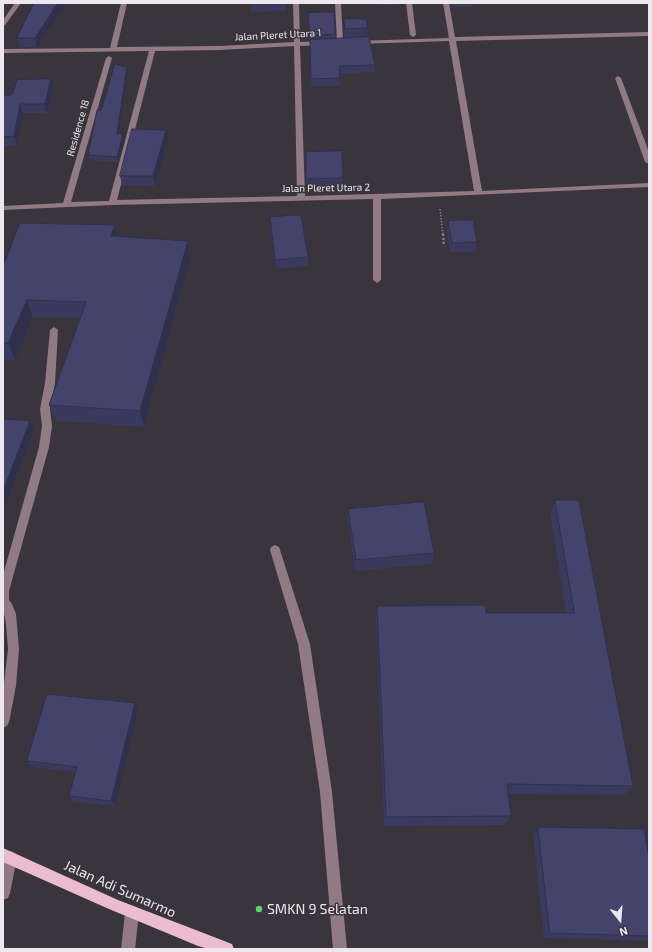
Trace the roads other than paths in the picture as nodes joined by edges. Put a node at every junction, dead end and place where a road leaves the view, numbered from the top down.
1 (18, 3) edge
2 (124, 3) edge
3 (296, 3) edge
4 (338, 3) edge
5 (409, 3) edge
6 (446, 3) edge
7 (3, 24) edge
8 (413, 34) dead end
9 (649, 34) edge
10 (452, 40) junction
11 (340, 42) junction
12 (298, 44) junction
13 (113, 50) junction
14 (152, 50) junction
15 (3, 51) edge
16 (109, 58) dead end
17 (618, 78) dead end
18 (649, 162) edge
19 (649, 185) edge
20 (478, 192) junction
21 (377, 197) junction
22 (301, 198) junction
23 (112, 203) junction
24 (66, 205) junction
25 (3, 208) edge
26 (377, 280) dead end
27 (54, 330) dead end
28 (275, 550) dead end
29 (3, 722) edge
30 (7, 856) edge
31 (3, 893) edge
32 (132, 913) junction
33 (128, 949) edge
34 (227, 949) edge
35 (340, 949) edge

1 - 7 street
2 - 13 street
3 - 12 street
4 - 11 street
5 - 8 street
6 - 10 street
9 - 10 street, Jalan Pleret Utara 1
10 - 11 street, Jalan Pleret Utara 1
10 - 20 street
11 - 12 street, Jalan Pleret Utara 1
12 - 14 street, Jalan Pleret Utara 1
12 - 22 street
13 - 14 street, Jalan Pleret Utara 1
13 - 15 street, Jalan Pleret Utara 1
14 - 23 street
16 - 24 street, Residence 18
17 - 18 street
19 - 20 street, Jalan Pleret Utara 2
20 - 21 street, Jalan Pleret Utara 2
21 - 22 street, Jalan Pleret Utara 2
21 - 26 street
22 - 23 street, Jalan Pleret Utara 2
23 - 24 street, Jalan Pleret Utara 2
24 - 25 street, Jalan Pleret Utara 2
27 - 29 street
28 - 35 street
30 - 31 street
30 - 32 main road, Jalan Adi Sumarmo
32 - 33 street
32 - 34 main road, Jalan Adi Sumarmo

